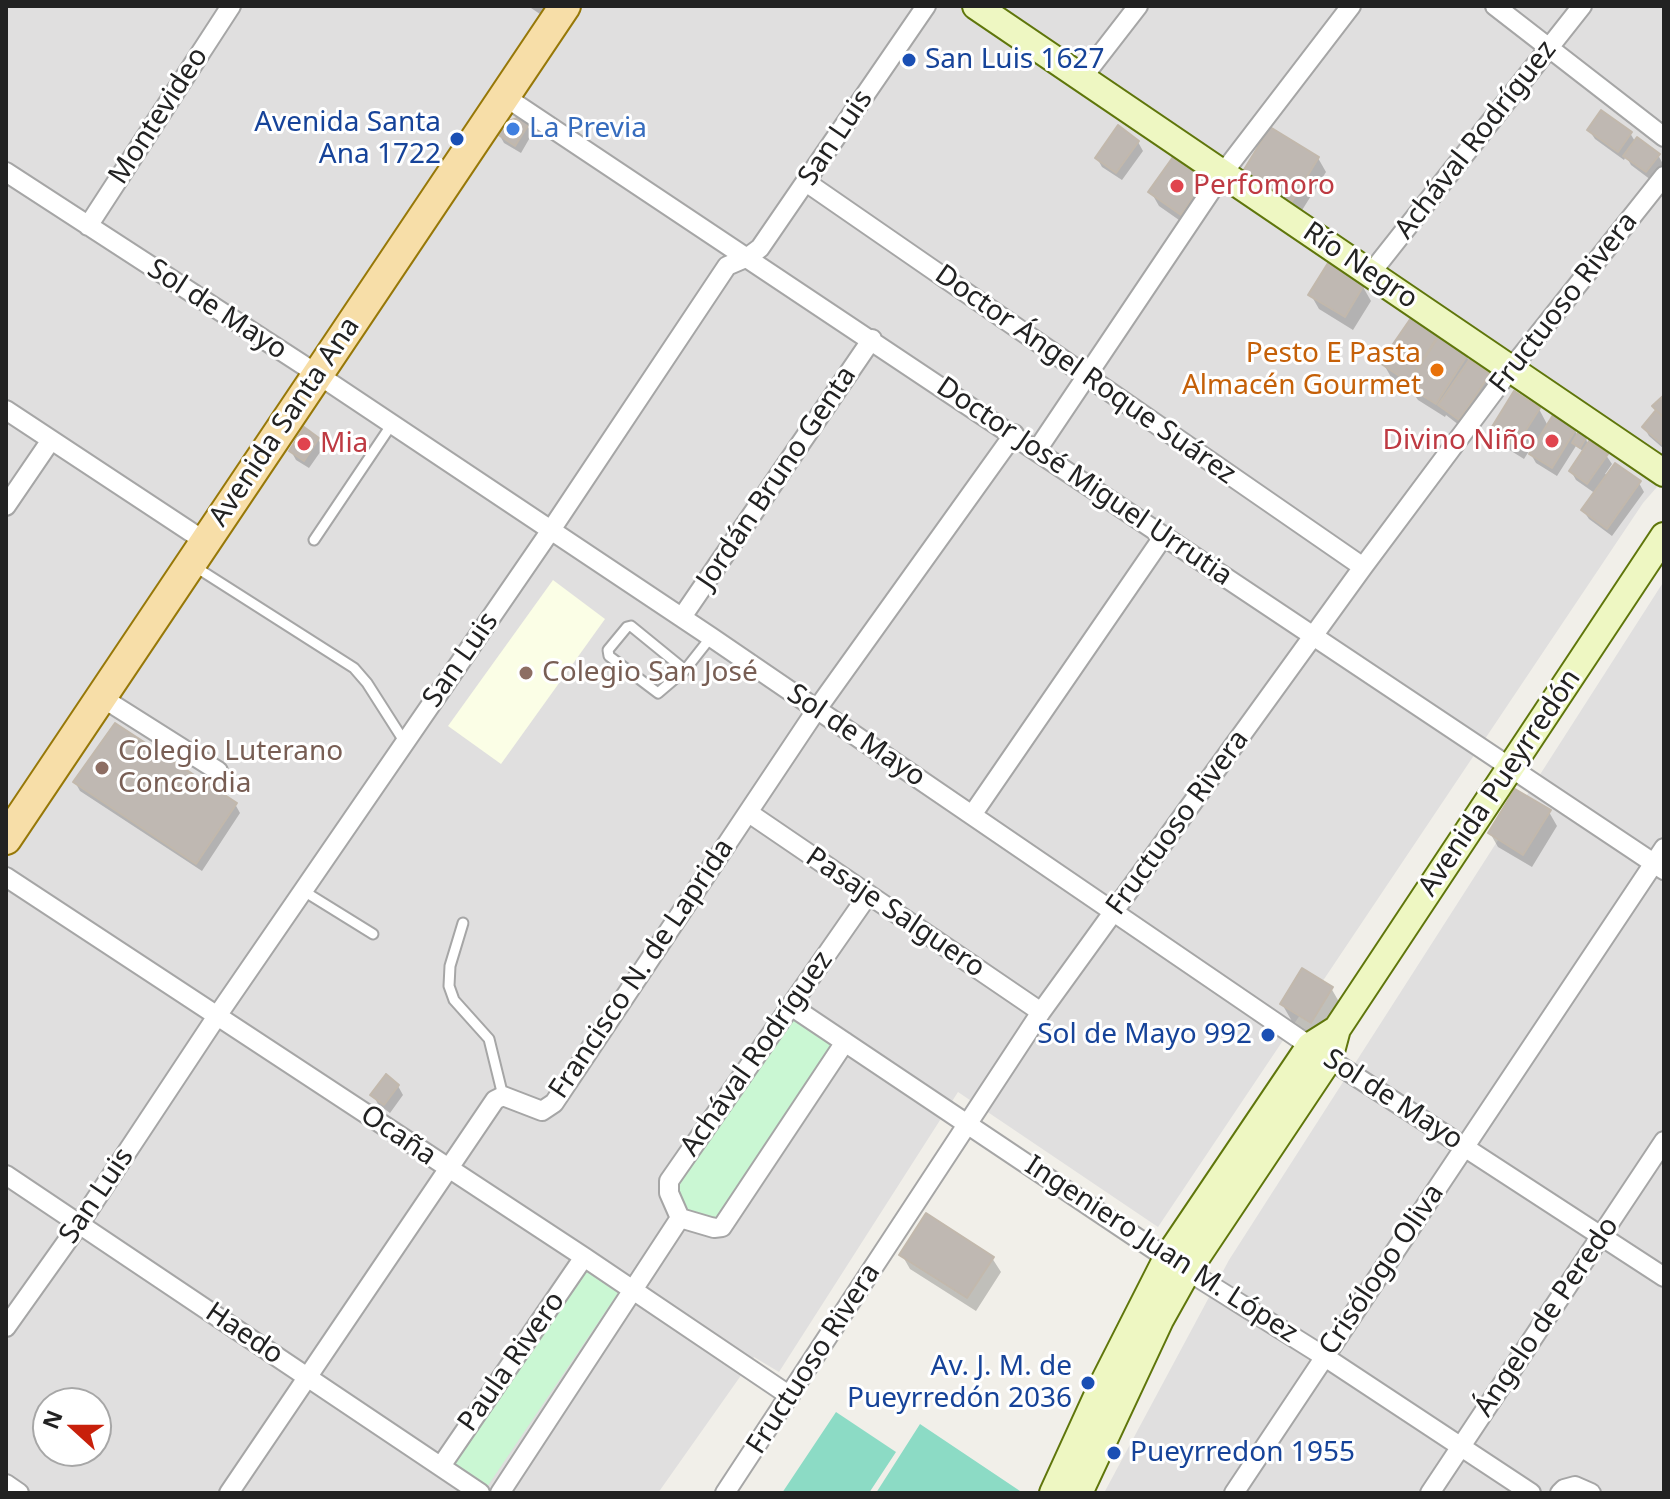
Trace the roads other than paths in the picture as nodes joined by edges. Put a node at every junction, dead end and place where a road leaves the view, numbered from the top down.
1 (230, 6) edge
2 (565, 6) edge
3 (926, 6) edge
4 (976, 6) edge
5 (1138, 6) edge
6 (1351, 6) edge
7 (1495, 6) edge
8 (1582, 6) edge
9 (1550, 47) junction
10 (1083, 77) junction
11 (504, 96) junction
12 (1664, 137) edge
13 (6, 172) edge
14 (1223, 173) junction
15 (1664, 176) edge
16 (806, 182) junction
17 (88, 226) junction
18 (748, 257) junction
19 (1371, 273) junction
20 (872, 339) junction
21 (1510, 370) junction
22 (317, 374) junction
23 (1087, 376) junction
24 (6, 410) edge
25 (392, 424) junction
26 (1014, 434) junction
27 (51, 440) junction
28 (1037, 450) junction
29 (1664, 473) edge
30 (6, 506) edge
31 (551, 530) junction
32 (1664, 536) edge
33 (1163, 537) junction
34 (314, 540) dead end
35 (198, 553) junction
36 (1363, 567) junction
37 (682, 617) junction
38 (1313, 635) junction
39 (711, 637) junction
40 (685, 670) junction
41 (101, 697) junction
42 (817, 709) junction
43 (404, 741) junction
44 (1509, 768) junction
45 (218, 771) dead end
46 (749, 813) junction
47 (972, 815) junction
48 (6, 839) edge
49 (1661, 860) edge
50 (6, 877) edge
51 (302, 890) junction
52 (868, 895) junction
53 (1114, 911) junction
54 (463, 923) dead end
55 (373, 934) dead end
56 (791, 1006) junction
57 (1041, 1012) junction
58 (217, 1016) junction
59 (845, 1042) junction
60 (1320, 1053) junction
61 (503, 1096) junction
62 (969, 1123) junction
63 (1664, 1141) edge
64 (1465, 1147) junction
65 (449, 1169) junction
66 (6, 1175) edge
67 (680, 1218) junction
68 (80, 1223) junction
69 (1601, 1235) junction
70 (584, 1257) junction
71 (1177, 1264) junction
72 (1664, 1277) edge
73 (634, 1290) junction
74 (6, 1327) edge
75 (1325, 1357) junction
76 (307, 1377) junction
77 (790, 1396) junction
78 (1460, 1447) junction
79 (441, 1466) junction
80 (6, 1484) edge
81 (19, 1493) edge
82 (229, 1493) edge
83 (480, 1493) edge
84 (500, 1493) edge
85 (725, 1493) edge
86 (1053, 1493) edge
87 (1079, 1493) edge
88 (1234, 1493) edge
89 (1430, 1493) edge
90 (1531, 1493) edge
91 (1560, 1493) edge
92 (1591, 1493) edge

1 - 17 street, Montevideo
2 - 11 main road, Avenida Santa Ana
3 - 16 street, San Luis
4 - 10 main road, Río Negro
5 - 10 street
6 - 14 street
7 - 9 street
8 - 9 street, Achával Rodríguez
9 - 12 street
9 - 19 street, Achával Rodríguez
10 - 14 main road, Río Negro
11 - 18 street, Doctor José Miguel Urrutia
11 - 22 main road, Avenida Santa Ana
13 - 17 street, Sol de Mayo
14 - 19 main road, Río Negro
14 - 23 street
15 - 21 street, Fructuoso Rivera
16 - 18 street, San Luis
16 - 23 street, Doctor Ángel Roque Suárez
17 - 22 street, Sol de Mayo
18 - 20 street, Doctor José Miguel Urrutia
18 - 31 street, San Luis
19 - 21 main road, Río Negro
20 - 26 street, Doctor José Miguel Urrutia
20 - 37 street, Jordán Bruno Genta
21 - 29 main road, Río Negro
21 - 36 street, Fructuoso Rivera
22 - 25 street, Sol de Mayo
22 - 35 main road, Avenida Santa Ana
23 - 28 street
23 - 36 street, Doctor Ángel Roque Suárez
24 - 27 street
25 - 31 street, Sol de Mayo
25 - 34 lane
26 - 28 street, Doctor José Miguel Urrutia
26 - 42 street, Francisco N. de Laprida
27 - 30 street
27 - 35 street
28 - 33 street, Doctor José Miguel Urrutia
31 - 37 street, Sol de Mayo
31 - 43 street, San Luis
32 - 44 main road, Avenida Pueyrredón
33 - 38 street, Doctor José Miguel Urrutia
33 - 47 street
35 - 41 main road, Avenida Santa Ana
35 - 43 lane
36 - 38 street, Fructuoso Rivera
37 - 39 street, Sol de Mayo
38 - 44 street, Doctor José Miguel Urrutia
38 - 53 street, Fructuoso Rivera
39 - 40 lane
39 - 42 street, Sol de Mayo
40 - 40 lane
41 - 45 street
41 - 48 main road, Avenida Santa Ana
42 - 46 street, Francisco N. de Laprida
42 - 47 street, Sol de Mayo
43 - 51 street, San Luis
44 - 49 street, Doctor José Miguel Urrutia
44 - 60 main road, Avenida Pueyrredón
46 - 52 street, Pasaje Salguero
46 - 61 street, Francisco N. de Laprida
47 - 53 street, Sol de Mayo
49 - 64 street, Crisólogo Oliva
50 - 58 street, Ocaña
51 - 55 lane
51 - 58 street, San Luis
52 - 56 street, Achával Rodríguez
52 - 57 street, Pasaje Salguero
53 - 57 street, Fructuoso Rivera
53 - 60 street, Sol de Mayo
54 - 61 lane
56 - 59 street, Ingeniero Juan M. López
56 - 67 street, Achával Rodríguez
57 - 62 street, Fructuoso Rivera
58 - 65 street, Ocaña
58 - 68 street, San Luis
59 - 62 street, Ingeniero Juan M. López
59 - 67 street
60 - 64 street, Sol de Mayo
60 - 71 main road, Avenida Pueyrredón
61 - 65 street, Francisco N. de Laprida
62 - 71 street, Ingeniero Juan M. López
62 - 77 street, Fructuoso Rivera
63 - 69 street, Ángelo de Peredo
64 - 69 street, Sol de Mayo
64 - 75 street, Crisólogo Oliva
65 - 70 street, Ocaña
65 - 76 street, Francisco N. de Laprida
66 - 68 street, Haedo
67 - 73 street
68 - 74 street, San Luis
68 - 76 street, Haedo
69 - 72 street, Sol de Mayo
69 - 78 street, Ángelo de Peredo
70 - 73 street, Ocaña
70 - 79 street, Paula Rivero
71 - 75 street, Ingeniero Juan M. López
71 - 86 main road, Avenida Pueyrredón
71 - 87 main road, Avenida Pueyrredón
73 - 77 street, Ocaña
73 - 84 street
75 - 78 street, Ingeniero Juan M. López
75 - 88 street, Crisólogo Oliva
76 - 79 street, Haedo
76 - 82 street, Francisco N. de Laprida
77 - 85 street, Fructuoso Rivera
78 - 89 street, Ángelo de Peredo
78 - 90 street, Ingeniero Juan M. López
79 - 83 street, Haedo
80 - 81 street
91 - 92 street

